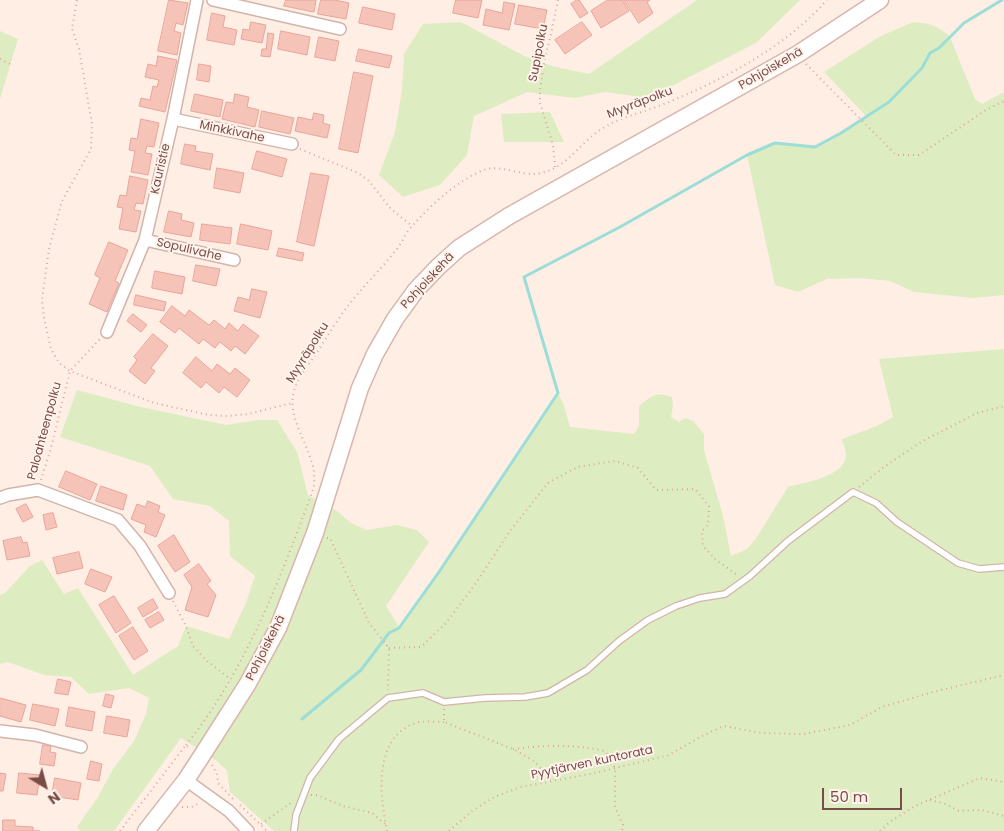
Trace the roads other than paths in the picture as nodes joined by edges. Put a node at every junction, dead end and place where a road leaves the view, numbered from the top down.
1 (197, 0) edge
2 (213, 0) edge
3 (880, 0) edge
4 (340, 29) dead end
5 (173, 119) junction
6 (292, 144) road end
7 (145, 240) junction
8 (234, 260) dead end
9 (107, 332) road end
10 (0, 498) edge
11 (1004, 567) edge
12 (169, 592) road end
13 (0, 731) edge
14 (81, 747) dead end
15 (186, 780) junction
16 (146, 831) edge
17 (248, 831) edge
18 (294, 831) edge

1 - 5 street, Kauristie
2 - 4 street
3 - 15 main road, Pohjoiskehä
5 - 6 street, Minkkivahe
5 - 7 street, Kauristie
7 - 8 street, Sopulivahe
7 - 9 street, Kauristie
10 - 12 street
11 - 18 lane
13 - 14 street
15 - 16 main road, Pohjoiskehä
15 - 17 street

